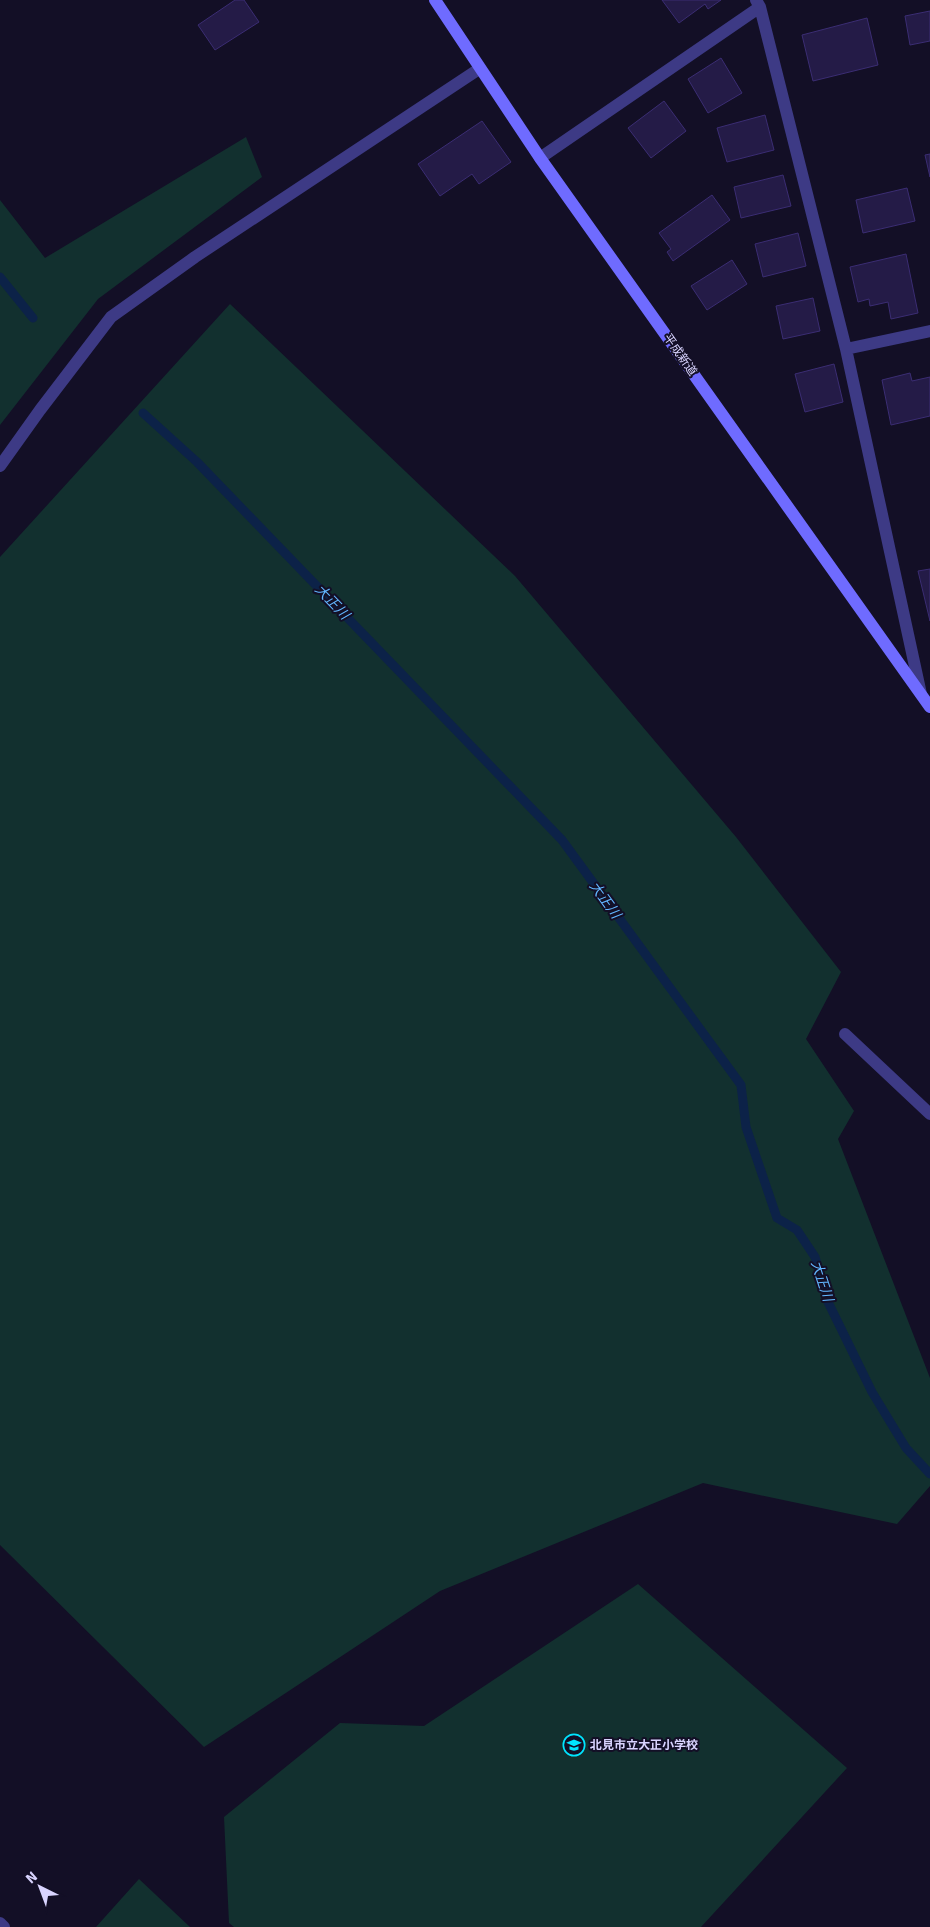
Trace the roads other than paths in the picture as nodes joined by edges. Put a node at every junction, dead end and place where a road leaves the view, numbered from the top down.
1 (435, 0) edge
2 (758, 3) edge
3 (479, 69) junction
4 (540, 158) junction
5 (930, 331) edge
6 (846, 349) junction
7 (0, 466) edge
8 (921, 694) junction
9 (930, 707) edge
10 (845, 1034) dead end
11 (930, 1114) edge
12 (0, 1924) edge
13 (4, 1927) edge

1 - 3 street, 平成新道
2 - 4 street
2 - 6 street
3 - 4 street, 平成新道
3 - 7 street
4 - 8 street, 平成新道
5 - 6 street
6 - 8 street
8 - 9 street, 平成新道
10 - 11 street
12 - 13 street

